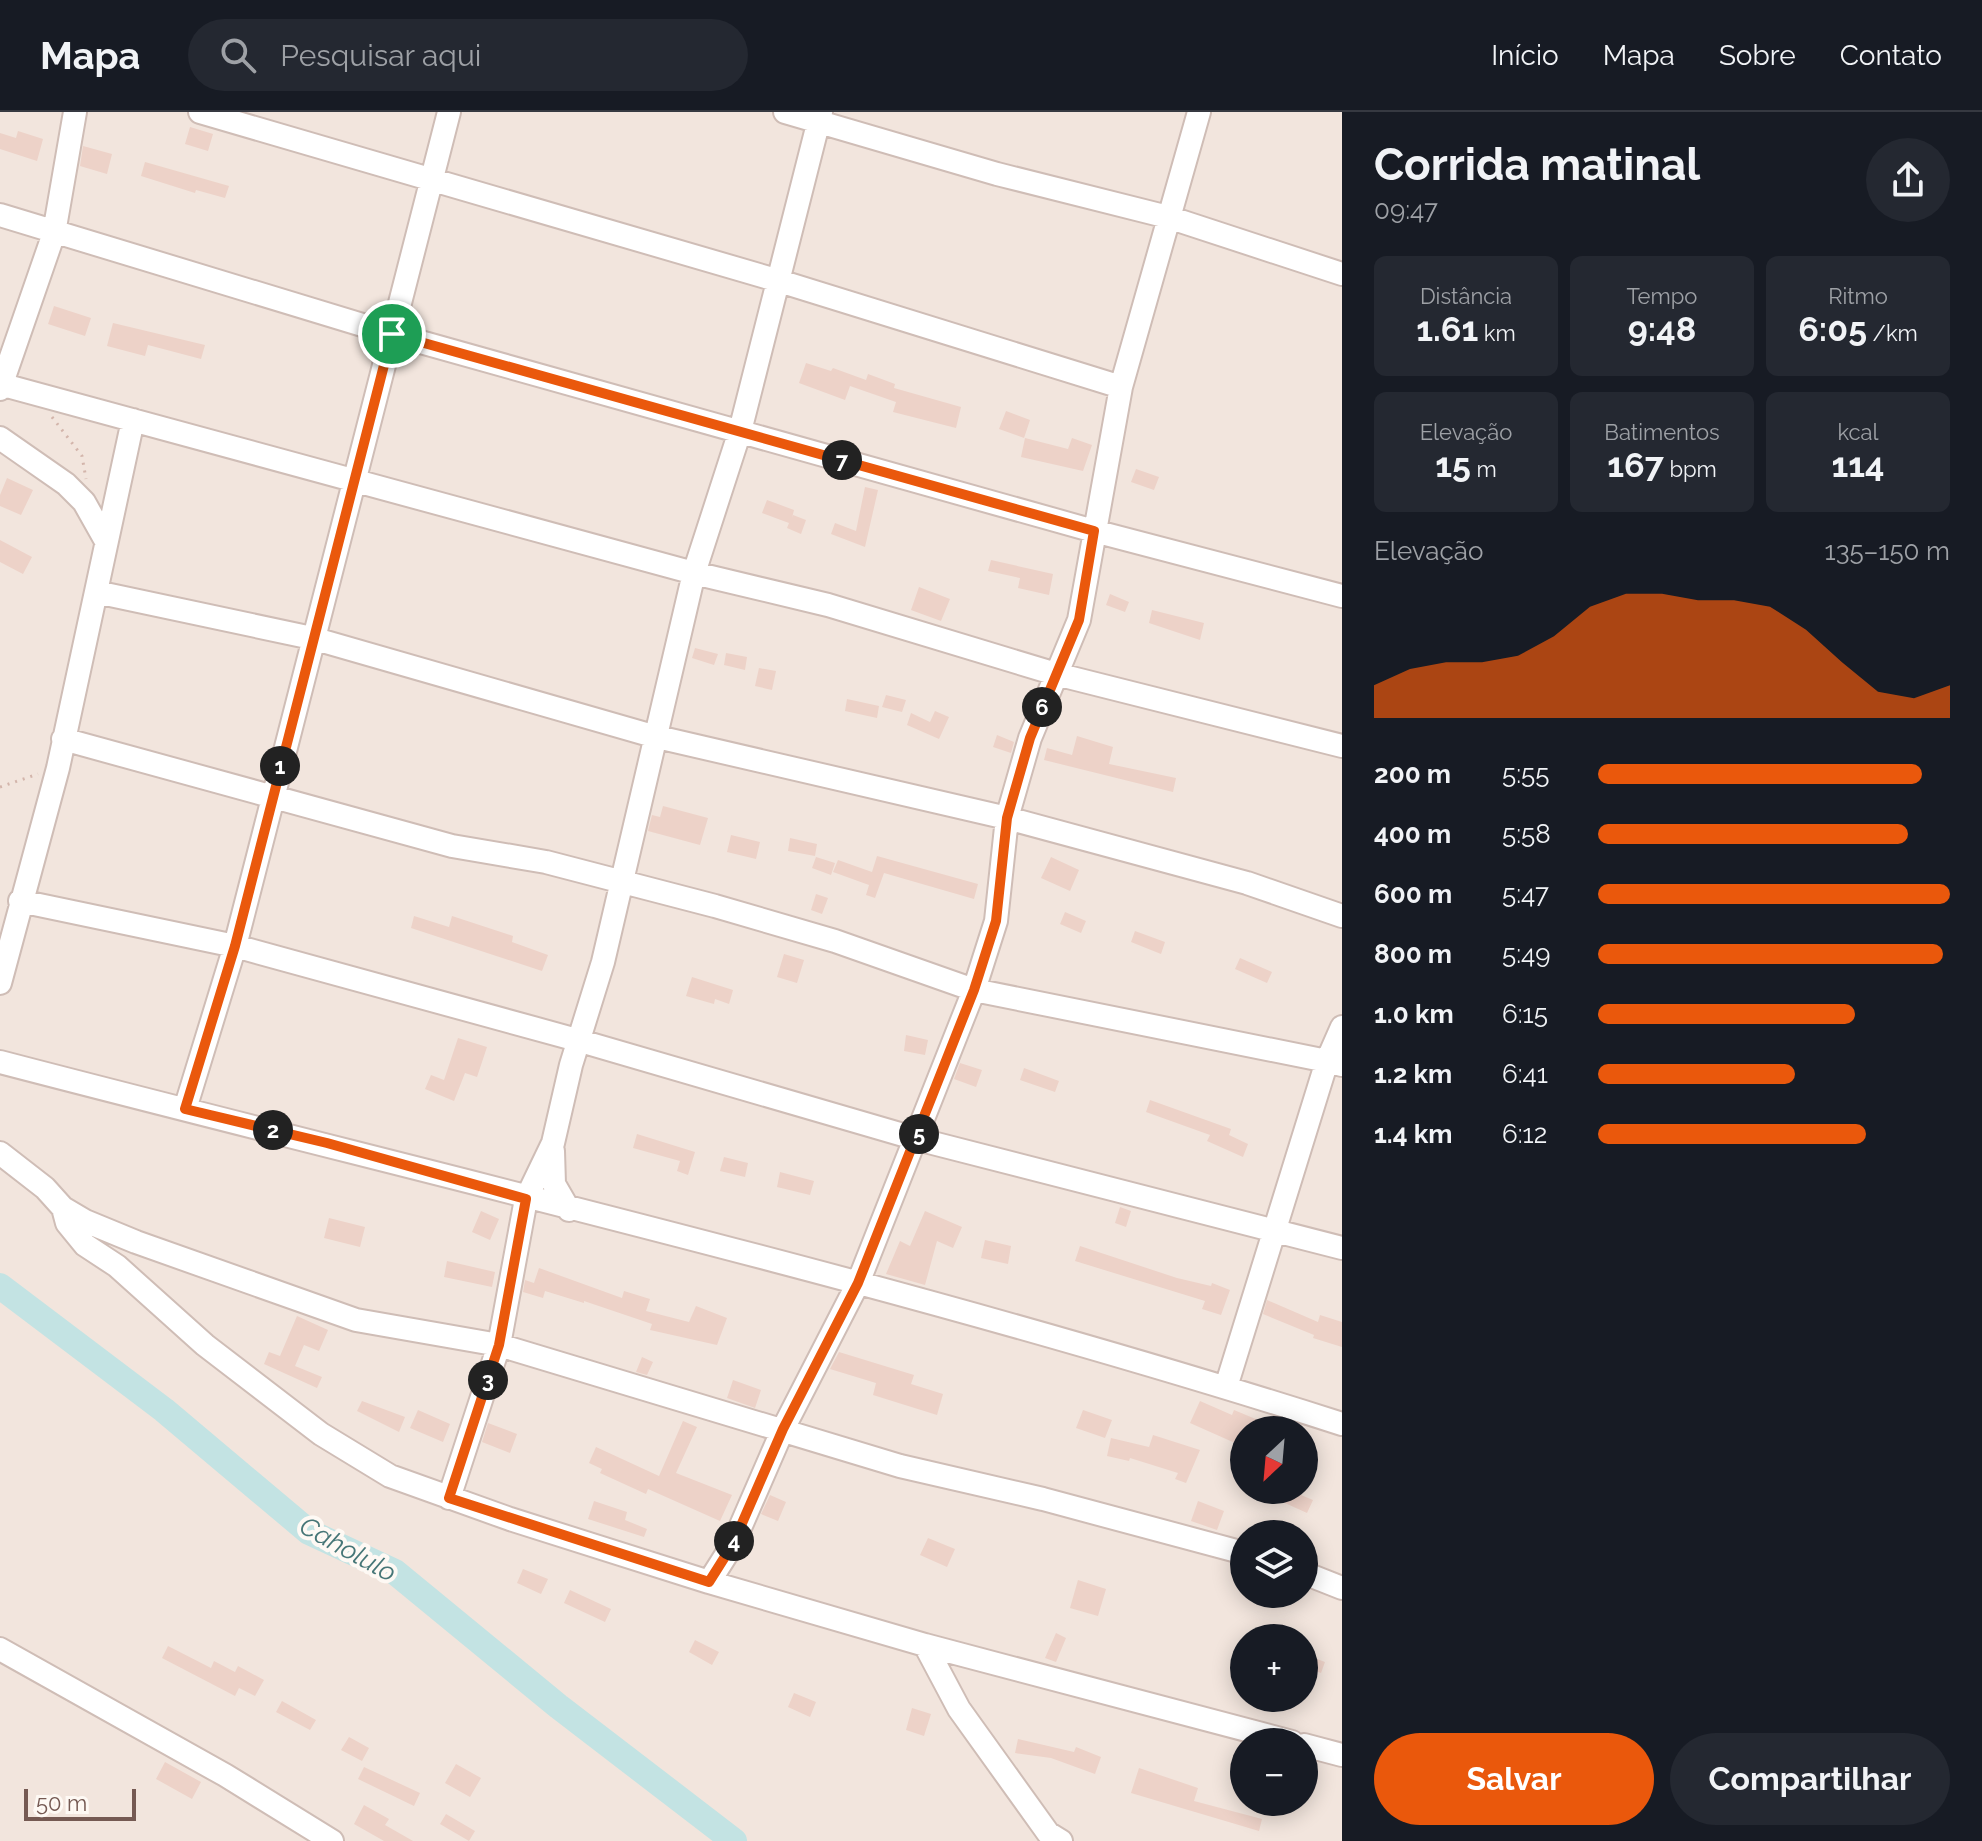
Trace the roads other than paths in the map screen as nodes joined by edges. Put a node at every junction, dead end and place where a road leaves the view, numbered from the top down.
1 (75, 112) edge
2 (200, 112) edge
3 (449, 112) edge
4 (785, 112) edge
5 (1199, 112) edge
6 (819, 117) edge
7 (434, 180) junction
8 (0, 215) edge
9 (1168, 217) junction
10 (54, 233) junction
11 (1342, 274) edge
12 (776, 280) junction
13 (392, 334) junction
14 (1, 386) edge
15 (1121, 387) junction
16 (133, 420) junction
17 (740, 431) junction
18 (0, 438) edge
19 (355, 482) junction
20 (1094, 531) junction
21 (106, 541) junction
22 (694, 573) junction
23 (96, 592) junction
24 (1342, 596) edge
25 (312, 638) junction
26 (1056, 674) junction
27 (653, 736) junction
28 (63, 739) junction
29 (1342, 746) edge
30 (272, 799) junction
31 (1007, 818) junction
32 (620, 880) junction
33 (20, 901) junction
34 (1342, 916) edge
35 (235, 946) junction
36 (0, 983) edge
37 (974, 990) junction
38 (1342, 1027) edge
39 (577, 1040) junction
40 (0, 1062) edge
41 (1334, 1063) edge
42 (185, 1109) junction
43 (917, 1139) junction
44 (553, 1143) junction
45 (0, 1153) edge
46 (526, 1199) junction
47 (63, 1208) junction
48 (569, 1210) junction
49 (1273, 1232) junction
50 (1342, 1248) edge
51 (858, 1283) junction
52 (499, 1345) junction
53 (1226, 1387) junction
54 (1342, 1424) edge
55 (783, 1429) junction
56 (449, 1498) junction
57 (1230, 1549) edge
58 (1318, 1579) edge
59 (709, 1582) junction
60 (1342, 1588) edge
61 (925, 1645) junction
62 (0, 1649) edge
63 (1239, 1728) edge
64 (1318, 1749) edge
65 (1342, 1755) edge
66 (332, 1841) edge
67 (1061, 1841) edge

1 - 10 street
2 - 7 street
3 - 7 street
4 - 6 street
5 - 9 street
6 - 9 street
6 - 12 street
7 - 12 street
7 - 13 street
8 - 10 street
9 - 11 street
9 - 15 street
10 - 13 street
10 - 14 street
12 - 15 street
12 - 17 street
13 - 17 street
13 - 19 street
14 - 16 street
15 - 20 street
16 - 19 street
16 - 21 street
17 - 20 street
17 - 22 street
18 - 21 street
19 - 22 street
19 - 25 street
20 - 24 street
20 - 26 street
21 - 23 street
22 - 26 street
22 - 27 street
23 - 25 street
23 - 28 street
25 - 27 street
25 - 30 street
26 - 29 street
26 - 31 street
27 - 31 street
27 - 32 street
28 - 30 street
28 - 33 street
30 - 32 street
30 - 35 street
31 - 34 street
31 - 37 street
32 - 37 street
32 - 39 street
33 - 35 street
33 - 36 street
35 - 39 street
35 - 42 street
37 - 41 street
37 - 43 street
38 - 41 street
39 - 43 street
39 - 44 street
40 - 42 street
41 - 49 street
42 - 46 street
43 - 49 street
43 - 51 street
44 - 46 street
44 - 48 street
45 - 47 street
46 - 48 street
46 - 52 street
47 - 52 street
47 - 56 street
48 - 51 street
49 - 50 street
49 - 53 street
51 - 53 street
51 - 55 street
52 - 55 street
52 - 56 street
53 - 54 street
55 - 57 street
55 - 59 street
56 - 59 street
58 - 60 street
59 - 61 street
61 - 63 street
61 - 67 street
62 - 66 street
64 - 65 street

